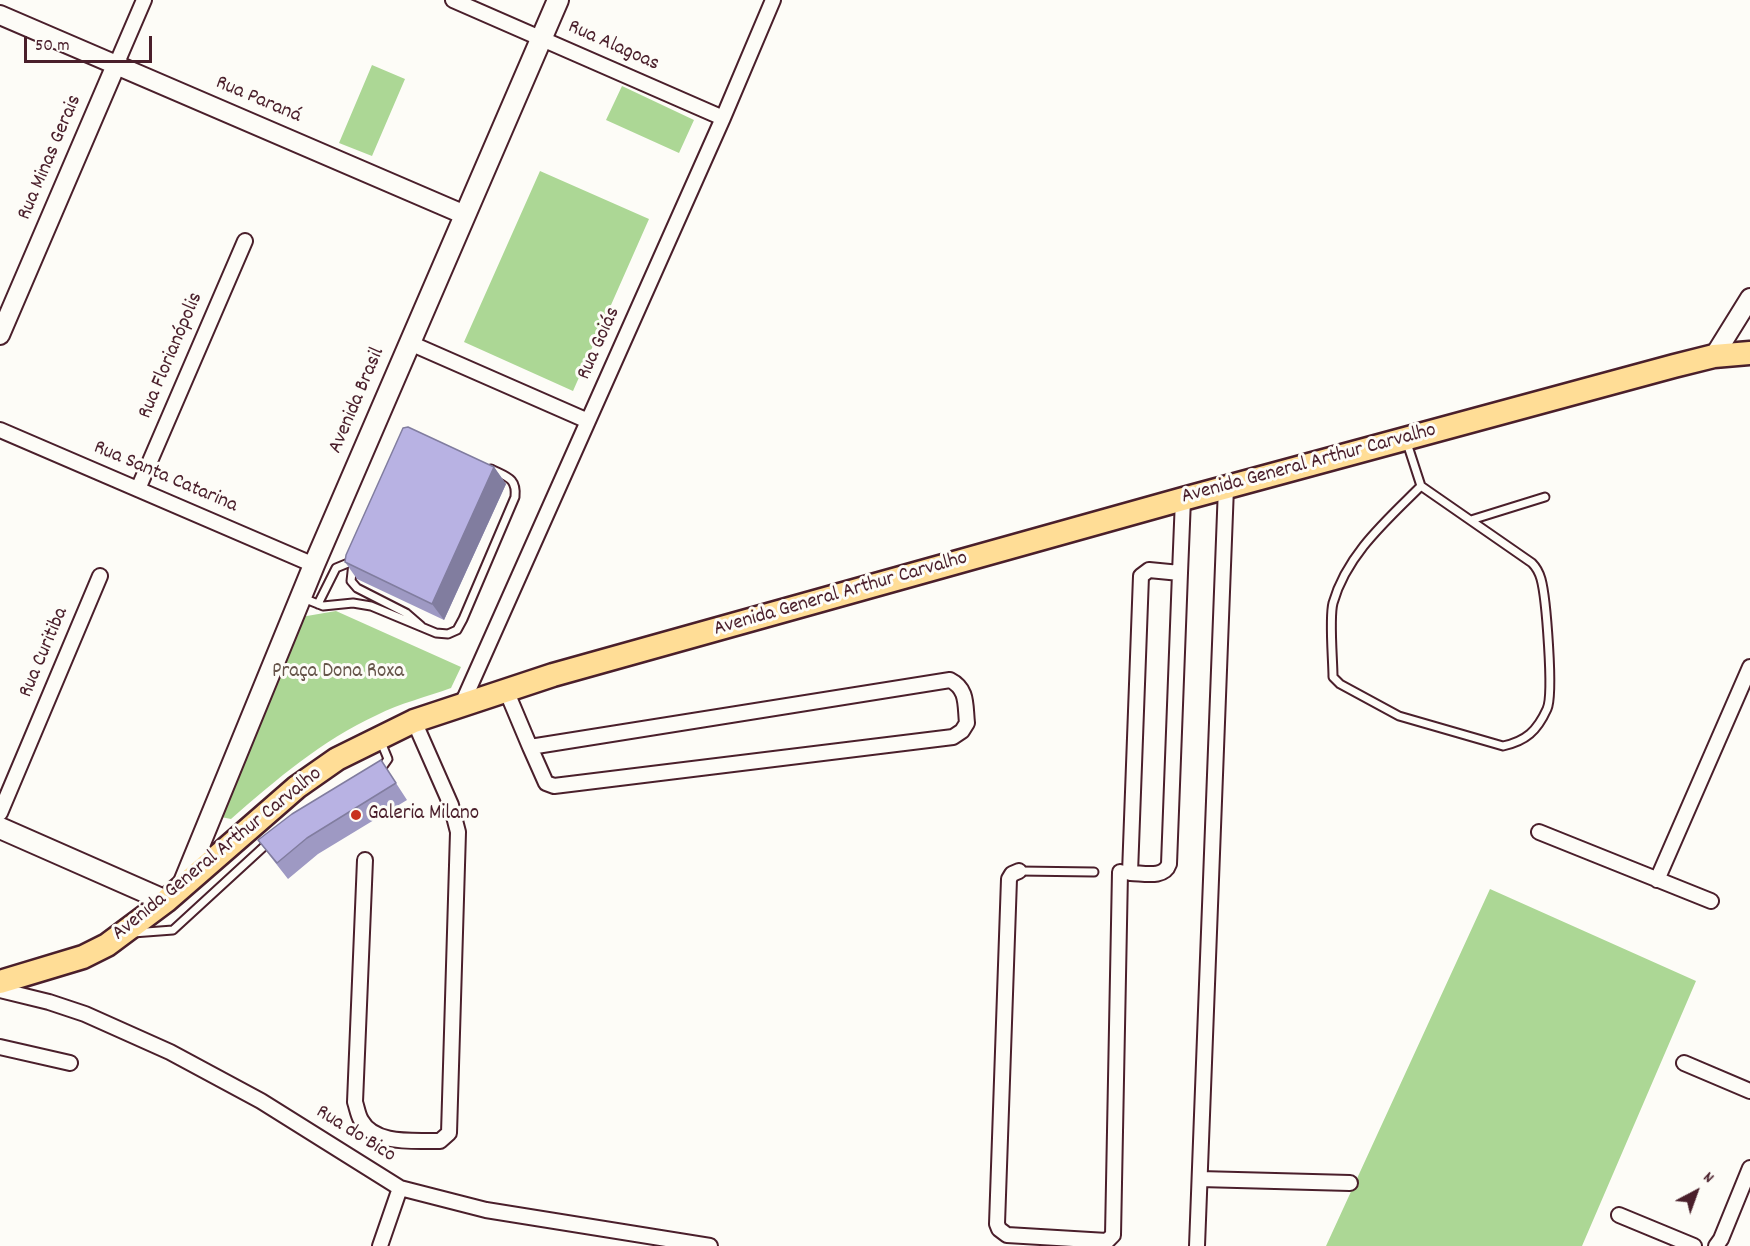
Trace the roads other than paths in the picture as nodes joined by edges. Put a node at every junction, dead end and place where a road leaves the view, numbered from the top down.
1 (144, 0) edge
2 (453, 0) edge
3 (558, 0) edge
4 (773, 0) edge
5 (0, 15) edge
6 (541, 39) junction
7 (116, 65) junction
8 (723, 118) junction
9 (465, 215) junction
10 (245, 241) dead end
11 (1750, 297) edge
12 (0, 334) edge
13 (410, 343) junction
14 (1750, 353) edge
15 (1714, 356) junction
16 (588, 421) junction
17 (0, 430) edge
18 (1406, 439) junction
19 (485, 466) edge
20 (1421, 486) junction
21 (1226, 487) junction
22 (138, 489) junction
23 (1545, 496) dead end
24 (1183, 499) junction
25 (1471, 520) junction
26 (357, 551) edge
27 (353, 561) junction
28 (314, 565) junction
29 (1180, 573) junction
30 (100, 576) dead end
31 (309, 601) junction
32 (421, 626) junction
33 (1750, 667) edge
34 (506, 690) junction
35 (462, 704) junction
36 (414, 721) junction
37 (380, 738) junction
38 (530, 747) junction
39 (366, 777) edge
40 (0, 813) edge
41 (208, 824) junction
42 (0, 828) edge
43 (1539, 832) dead end
44 (282, 834) edge
45 (225, 848) junction
46 (365, 860) dead end
47 (1019, 871) joint
48 (1094, 872) dead end
49 (1120, 872) dead end
50 (1657, 880) junction
51 (174, 894) junction
52 (1711, 902) dead end
53 (125, 933) junction
54 (0, 982) edge
55 (0, 990) edge
56 (0, 1047) edge
57 (70, 1063) dead end
58 (1684, 1064) dead end
59 (1750, 1090) edge
60 (1750, 1168) edge
61 (1200, 1179) junction
62 (1350, 1183) dead end
63 (400, 1188) junction
64 (1619, 1215) dead end
65 (380, 1246) edge
66 (710, 1246) edge
67 (1197, 1246) edge
68 (1694, 1246) edge
69 (1716, 1246) edge

1 - 7 street, Rua Minas Gerais
2 - 6 street, Rua Alagoas
3 - 6 main road, Avenida Brasil
4 - 8 street, Rua Goiás
5 - 7 street, Rua Paraná
6 - 8 street, Rua Alagoas
6 - 9 main road, Avenida Brasil
7 - 9 street, Rua Paraná
7 - 12 street, Rua Minas Gerais
8 - 16 street, Rua Goiás
9 - 13 main road, Avenida Brasil
10 - 22 street, Rua Florianópolis
11 - 15 street
13 - 16 street
13 - 28 main road, Avenida Brasil
14 - 15 main road, Avenida General Arthur Carvalho
15 - 18 main road, Avenida General Arthur Carvalho
16 - 35 street, Rua Goiás
17 - 22 street, Rua Santa Catarina
18 - 20 lane
18 - 21 main road, Avenida General Arthur Carvalho
19 - 32 lane
20 - 25 lane
20 - 25 lane
21 - 24 main road, Avenida General Arthur Carvalho
21 - 61 street
22 - 28 street, Rua Santa Catarina
23 - 25 lane
24 - 29 street
24 - 34 main road, Avenida General Arthur Carvalho
26 - 27 lane
27 - 31 lane
27 - 32 lane
28 - 31 main road, Avenida Brasil
29 - 29 street
30 - 40 street, Rua Curitiba
31 - 32 lane
31 - 41 main road, Avenida Brasil
33 - 50 street
34 - 35 main road, Avenida General Arthur Carvalho
34 - 38 street
35 - 36 main road, Avenida General Arthur Carvalho
36 - 37 main road, Avenida General Arthur Carvalho
36 - 46 street
37 - 39 lane
37 - 45 main road, Avenida General Arthur Carvalho
38 - 38 street
41 - 45 main road
41 - 51 main road, Avenida Brasil
42 - 51 main road
43 - 50 street
44 - 53 lane
45 - 51 main road, Avenida General Arthur Carvalho
47 - 48 lane
47 - 49 street
50 - 52 street
51 - 53 main road, Avenida General Arthur Carvalho
53 - 54 main road, Avenida General Arthur Carvalho
55 - 63 street, Rua do Bico
56 - 57 street
58 - 59 street
60 - 69 street
61 - 62 street
61 - 67 street
63 - 65 street
63 - 66 street, Rua do Bico
64 - 68 street

